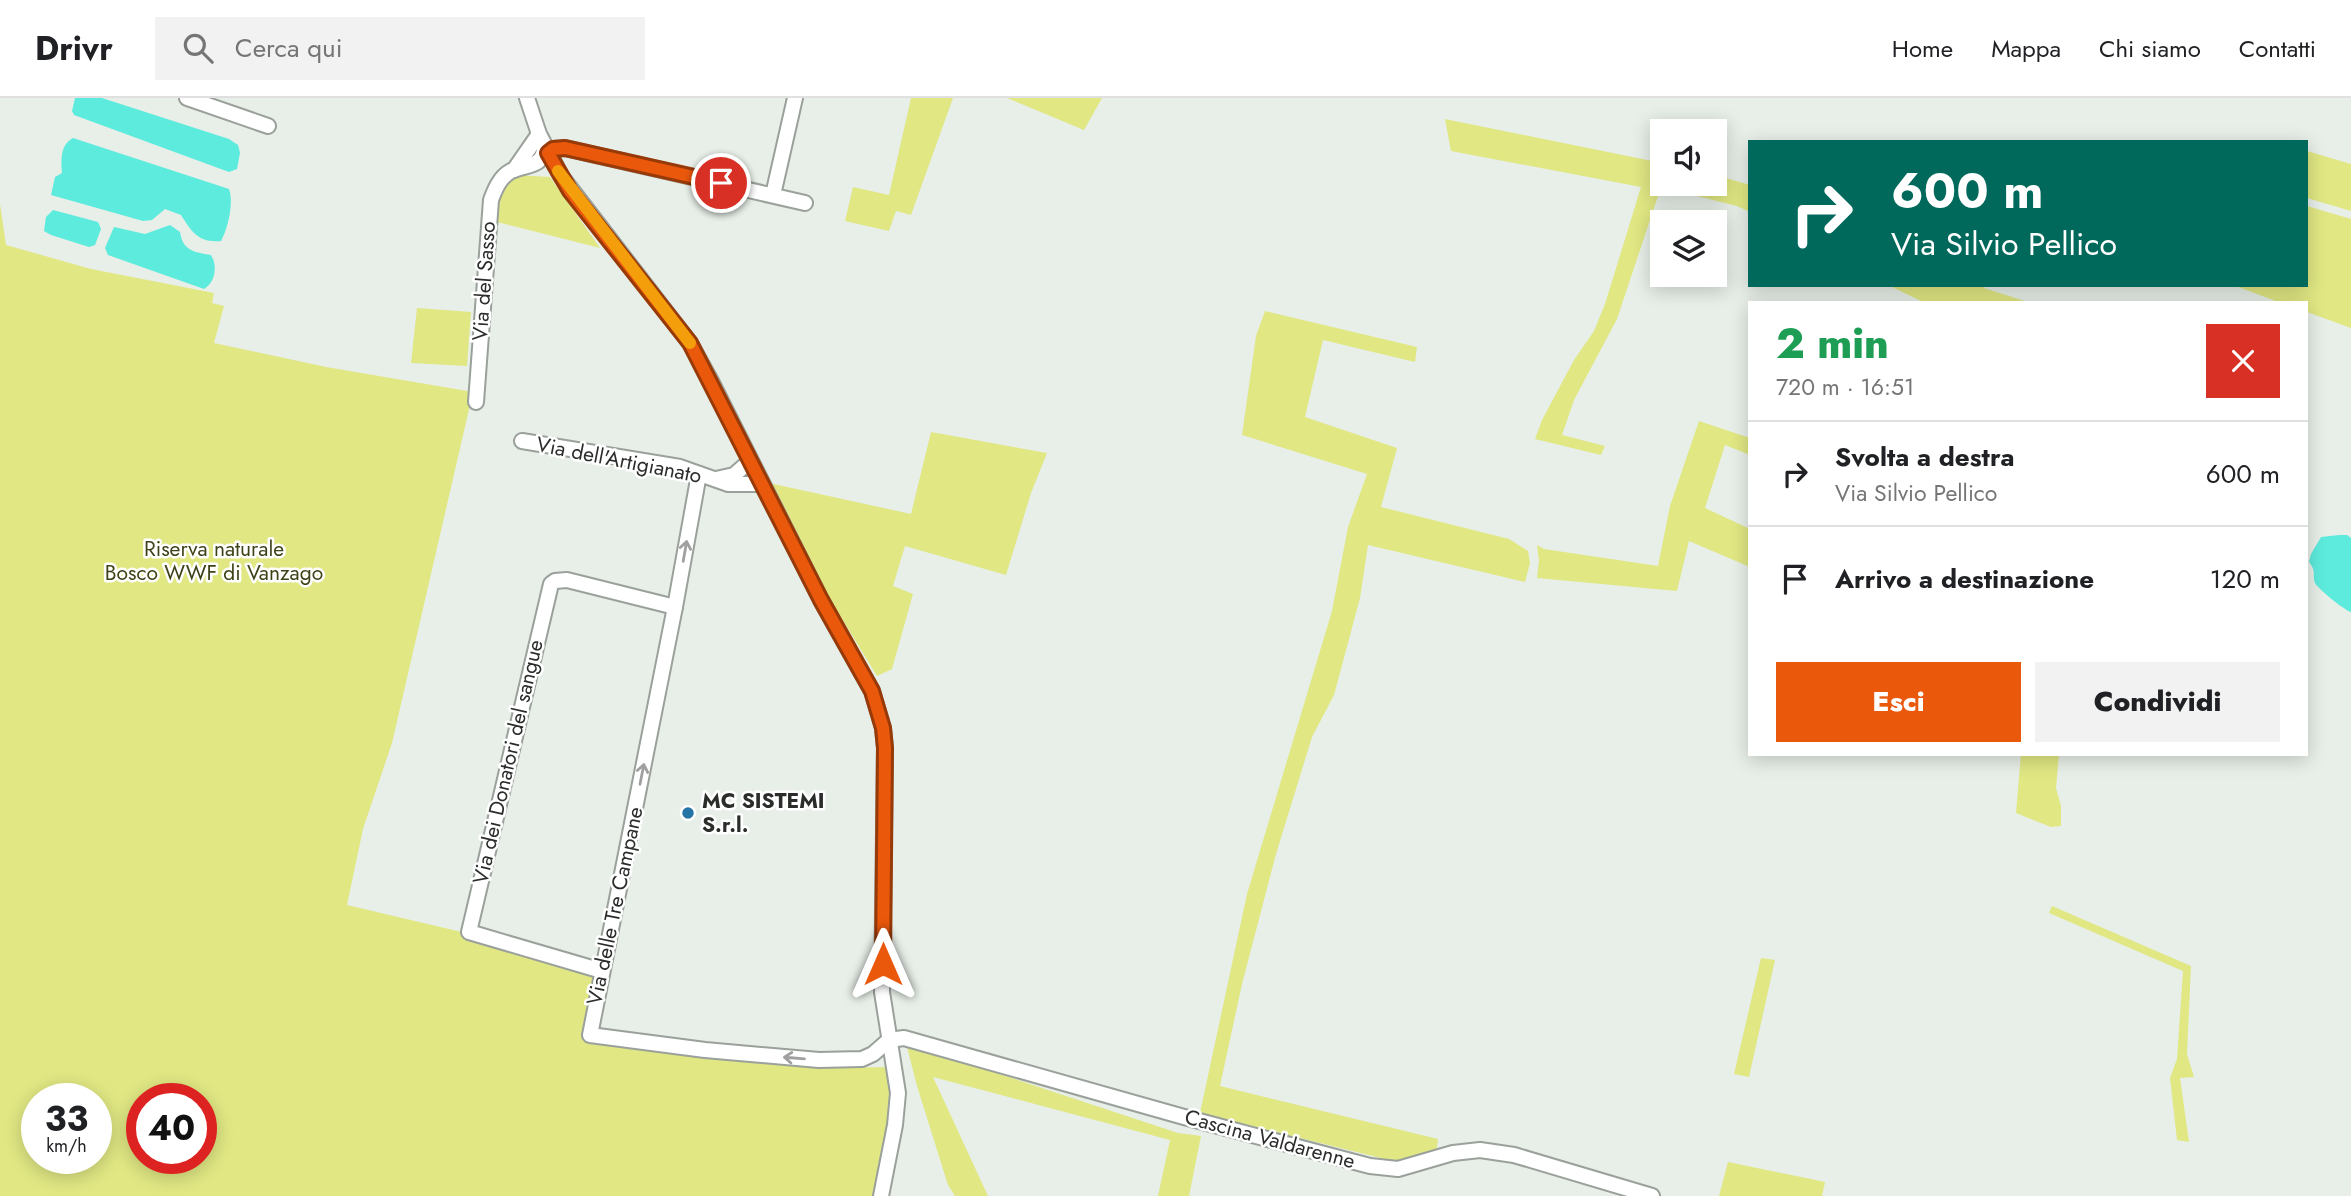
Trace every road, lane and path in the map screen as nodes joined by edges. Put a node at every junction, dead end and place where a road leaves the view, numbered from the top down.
1 (187, 98) edge
2 (527, 98) edge
3 (795, 98) edge
4 (268, 126) dead end
5 (541, 144) junction
6 (536, 164) junction
7 (514, 170) junction
8 (561, 176) junction
9 (773, 195) junction
10 (805, 203) dead end
11 (476, 402) dead end
12 (522, 441) dead end
13 (750, 461) junction
14 (699, 474) junction
15 (716, 479) junction
16 (761, 484) junction
17 (675, 607) junction
18 (602, 971) junction
19 (888, 1040) junction
20 (881, 1196) edge
21 (1652, 1196) edge

1 - 4 street
2 - 5 street
3 - 9 street
5 - 6 street
5 - 7 street, Via del Sasso
5 - 8 street
5 - 9 street
6 - 7 street
6 - 8 street
7 - 11 street, Via del Sasso
8 - 13 street
9 - 10 street
12 - 14 street, Via dell'Artigianato
13 - 15 street, Via dell'Artigianato
13 - 16 street
14 - 15 street, Via dell'Artigianato
17 -> 14 street, Via delle Tre Campane
15 - 16 street, Via dell'Artigianato
16 - 19 street
18 -> 17 street, Via delle Tre Campane
17 - 18 street, Via dei Donatori del sangue
19 -> 18 street, Via delle Tre Campane
19 - 20 street
19 - 21 street, Cascina Valdarenne

